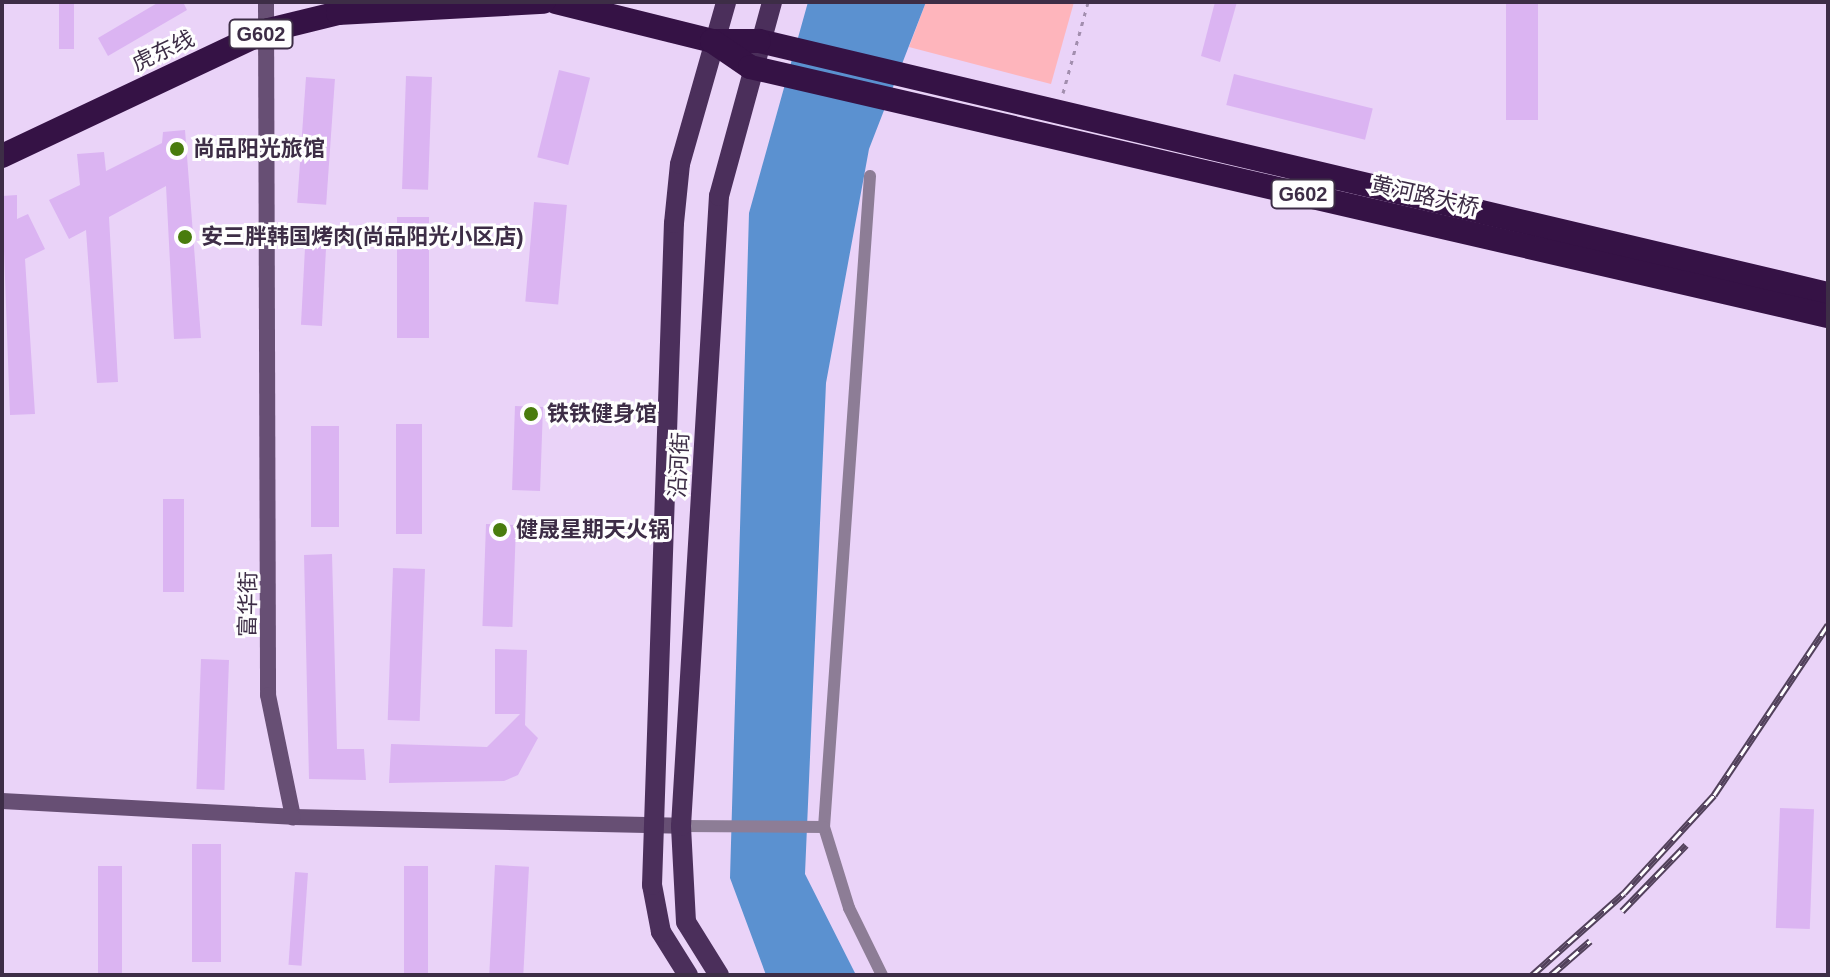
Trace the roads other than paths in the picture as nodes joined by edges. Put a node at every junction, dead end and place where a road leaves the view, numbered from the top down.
1 (266, 2) edge
2 (544, 2) edge
3 (556, 2) edge
4 (726, 2) edge
5 (772, 2) edge
6 (269, 30) junction
7 (712, 41) junction
8 (759, 41) junction
9 (750, 67) junction
10 (2, 156) edge
11 (870, 176) dead end
12 (1828, 294) edge
13 (1828, 316) edge
14 (2, 801) edge
15 (293, 817) junction
16 (652, 825) junction
17 (681, 826) junction
18 (824, 827) junction
19 (688, 975) edge
20 (719, 975) edge
21 (882, 975) edge

1 - 6 street, 富华街
2 - 6 highway, 虎东线 / G602
3 - 7 highway, G602
4 - 7 main road, 沿河街
5 - 8 main road, 沿河街
6 - 10 highway, 虎东线 / G602
6 - 15 street, 富华街
7 - 8 highway, G602
7 - 9 highway, G602
7 - 16 main road, 沿河街
8 - 9 main road, 沿河街
8 - 12 highway, 黄河路大桥 / G602
9 - 13 highway, 黄河路大桥 / G602
9 - 17 main road, 沿河街
11 - 18 street
14 - 15 street
15 - 16 street
16 - 17 street
16 - 19 main road, 沿河街
17 - 18 street
17 - 20 main road, 沿河街
18 - 21 street

